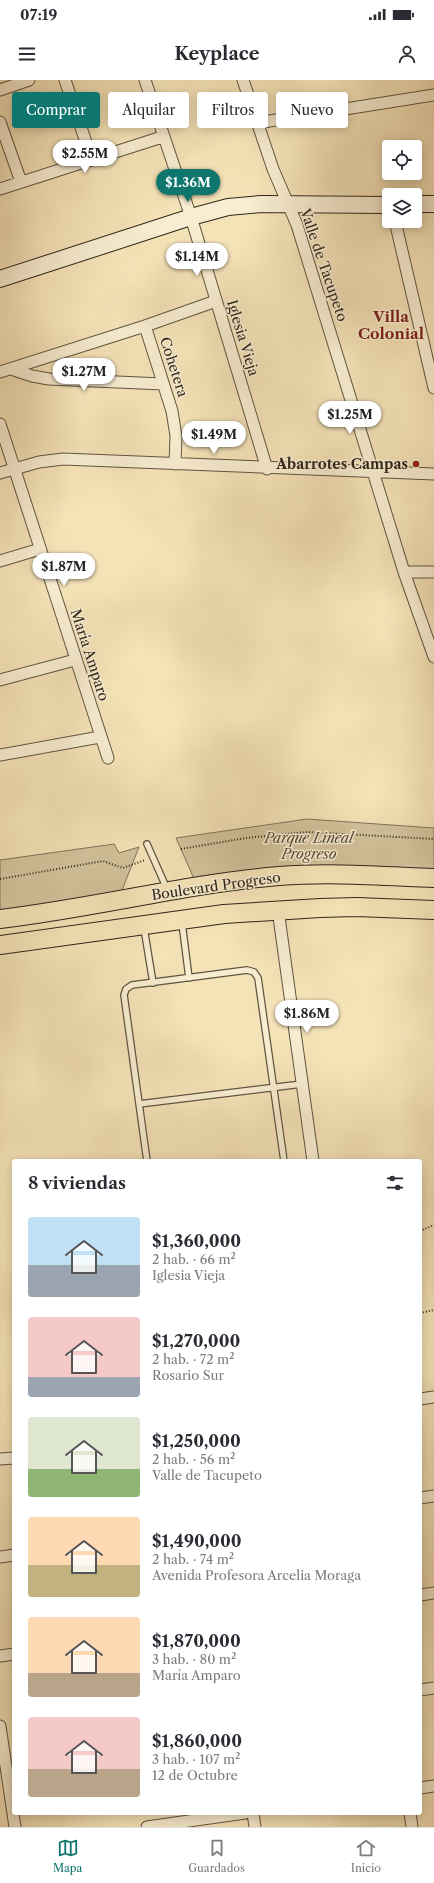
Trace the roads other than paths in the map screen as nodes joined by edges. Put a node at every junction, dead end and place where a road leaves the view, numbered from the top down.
1 (29, 80) edge
2 (65, 80) edge
3 (144, 80) edge
4 (243, 80) edge
5 (0, 90) edge
6 (247, 92) edge
7 (434, 95) edge
8 (0, 122) edge
9 (268, 122) edge
10 (258, 128) edge
11 (162, 136) junction
12 (92, 160) junction
13 (21, 182) junction
14 (0, 189) edge
15 (287, 204) junction
16 (422, 204) edge
17 (434, 204) edge
18 (382, 205) edge
19 (191, 217) junction
20 (398, 228) edge
21 (0, 279) edge
22 (216, 301) junction
23 (145, 326) junction
24 (11, 369) junction
25 (0, 372) edge
26 (163, 384) junction
27 (434, 388) edge
28 (0, 424) edge
29 (175, 464) junction
30 (15, 469) junction
31 (267, 469) junction
32 (373, 472) junction
33 (0, 473) edge
34 (434, 474) edge
35 (40, 549) junction
36 (0, 561) edge
37 (404, 572) junction
38 (434, 572) edge
39 (434, 656) edge
40 (75, 660) junction
41 (0, 680) edge
42 (100, 737) junction
43 (0, 755) edge
44 (108, 758) dead end
45 (147, 844) dead end
46 (434, 878) edge
47 (168, 891) junction
48 (278, 910) junction
49 (434, 910) edge
50 (0, 919) edge
51 (182, 920) junction
52 (144, 926) junction
53 (0, 945) edge
54 (189, 978) junction
55 (153, 983) junction
56 (302, 1084) junction
57 (273, 1088) junction
58 (139, 1104) junction
59 (147, 1159) edge
60 (284, 1159) edge
61 (314, 1159) edge
62 (434, 1397) edge
63 (422, 1399) edge
64 (12, 1458) edge
65 (0, 1459) edge
66 (434, 1496) edge
67 (422, 1498) edge
68 (12, 1555) edge
69 (0, 1557) edge
70 (434, 1593) edge
71 (422, 1595) edge
72 (12, 1654) edge
73 (0, 1656) edge
74 (434, 1688) edge
75 (422, 1690) edge
76 (0, 1726) edge
77 (6, 1751) edge
78 (434, 1786) edge
79 (422, 1788) edge
80 (12, 1802) edge
81 (14, 1815) edge
82 (231, 1815) edge
83 (253, 1815) edge
84 (410, 1815) edge
85 (15, 1827) edge
86 (147, 1827) edge
87 (255, 1827) edge
88 (412, 1827) edge

1 - 5 street
2 - 12 street
3 - 11 street, Iglesia Vieja
4 - 6 street, Valle de Tacupeto
7 - 9 street
8 - 13 street
10 - 15 street, Valle de Tacupeto
11 - 12 street
11 - 19 street, Iglesia Vieja
12 - 13 street
13 - 14 street
15 - 18 street
15 - 19 street
15 - 32 street, Valle de Tacupeto
16 - 17 street
19 - 21 street
19 - 22 street, Iglesia Vieja
20 - 27 street
22 - 23 street
22 - 31 street, Iglesia Vieja
23 - 24 street
23 - 26 street, Cohetera
24 - 25 street
24 - 26 street
26 - 29 street, Cohetera
28 - 30 street, María Amparo
29 - 30 street
29 - 31 street
30 - 33 street
30 - 35 street, María Amparo
31 - 32 street
32 - 34 street
32 - 37 street, Valle de Tacupeto
35 - 36 street
35 - 40 street, María Amparo
37 - 38 street
37 - 39 street, Valle de Tacupeto
40 - 41 street
40 - 42 street, María Amparo
42 - 43 street
42 - 44 street, María Amparo
45 - 47 lane
46 - 47 main road, Boulevard Progreso
47 - 50 main road, Boulevard Progreso
48 - 49 main road, Boulevard Progreso
48 - 51 main road, Boulevard Progreso
48 - 56 street
51 - 52 main road, Boulevard Progreso
51 - 54 lane
52 - 53 main road, Boulevard Progreso
52 - 55 lane
54 - 55 lane
54 - 57 lane
55 - 58 lane
56 - 57 lane
56 - 61 street
57 - 58 lane
57 - 60 lane
58 - 59 lane
62 - 63 street
64 - 65 street
66 - 67 street
68 - 69 street
70 - 71 street
72 - 73 street
74 - 75 street
76 - 77 street
77 - 80 street
78 - 79 street
81 - 85 street
82 - 86 street
83 - 87 street
84 - 88 street

